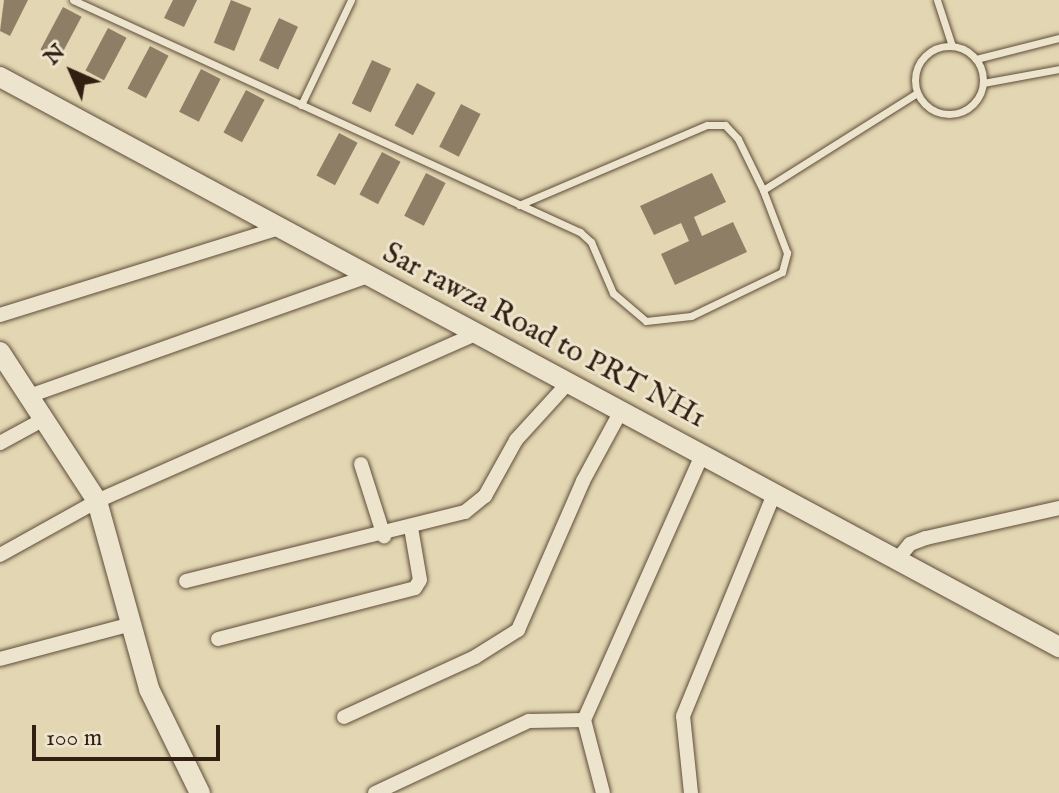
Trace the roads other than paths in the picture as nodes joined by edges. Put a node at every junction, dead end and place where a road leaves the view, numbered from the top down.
1 (73, 0) edge
2 (351, 0) edge
3 (937, 0) edge
4 (1059, 38) edge
5 (952, 46) junction
6 (976, 59) junction
7 (1059, 69) edge
8 (0, 77) edge
9 (983, 83) junction
10 (917, 93) junction
11 (301, 105) junction
12 (763, 190) junction
13 (519, 205) junction
14 (280, 228) junction
15 (368, 276) junction
16 (0, 315) edge
17 (476, 334) junction
18 (0, 352) edge
19 (568, 383) junction
20 (29, 396) junction
21 (621, 411) junction
22 (46, 418) junction
23 (0, 443) edge
24 (702, 455) junction
25 (361, 464) dead end
26 (774, 494) junction
27 (97, 501) junction
28 (1059, 508) edge
29 (411, 528) junction
30 (384, 536) junction
31 (0, 555) edge
32 (897, 560) junction
33 (186, 581) dead end
34 (132, 624) junction
35 (218, 639) dead end
36 (1059, 647) edge
37 (0, 659) edge
38 (344, 717) dead end
39 (584, 720) junction
40 (200, 793) edge
41 (375, 793) edge
42 (603, 793) edge
43 (691, 793) edge

1 - 11 lane
2 - 11 lane
3 - 5 lane
4 - 6 lane
5 - 6 lane
5 - 10 lane
6 - 9 lane
7 - 9 lane
8 - 14 main road, Sar rawza Road to PRT NH1
9 - 10 lane
10 - 12 lane
11 - 13 lane
12 - 13 lane
12 - 13 lane
14 - 15 main road, Sar rawza Road to PRT NH1
14 - 16 street
15 - 17 main road, Sar rawza Road to PRT NH1
15 - 20 street
17 - 19 main road, Sar rawza Road to PRT NH1
17 - 27 street
18 - 20 main road
19 - 21 main road, Sar rawza Road to PRT NH1
19 - 29 street
20 - 22 main road
21 - 24 main road, Sar rawza Road to PRT NH1
21 - 38 street
22 - 23 street
22 - 27 main road
24 - 26 main road, Sar rawza Road to PRT NH1
24 - 39 street
25 - 30 street
26 - 32 main road, Sar rawza Road to PRT NH1
26 - 43 street
27 - 31 street
27 - 34 main road
28 - 32 street
29 - 30 street
29 - 35 street
30 - 33 street
32 - 36 main road, Sar rawza Road to PRT NH1
34 - 37 street
34 - 40 main road
39 - 41 street
39 - 42 street

